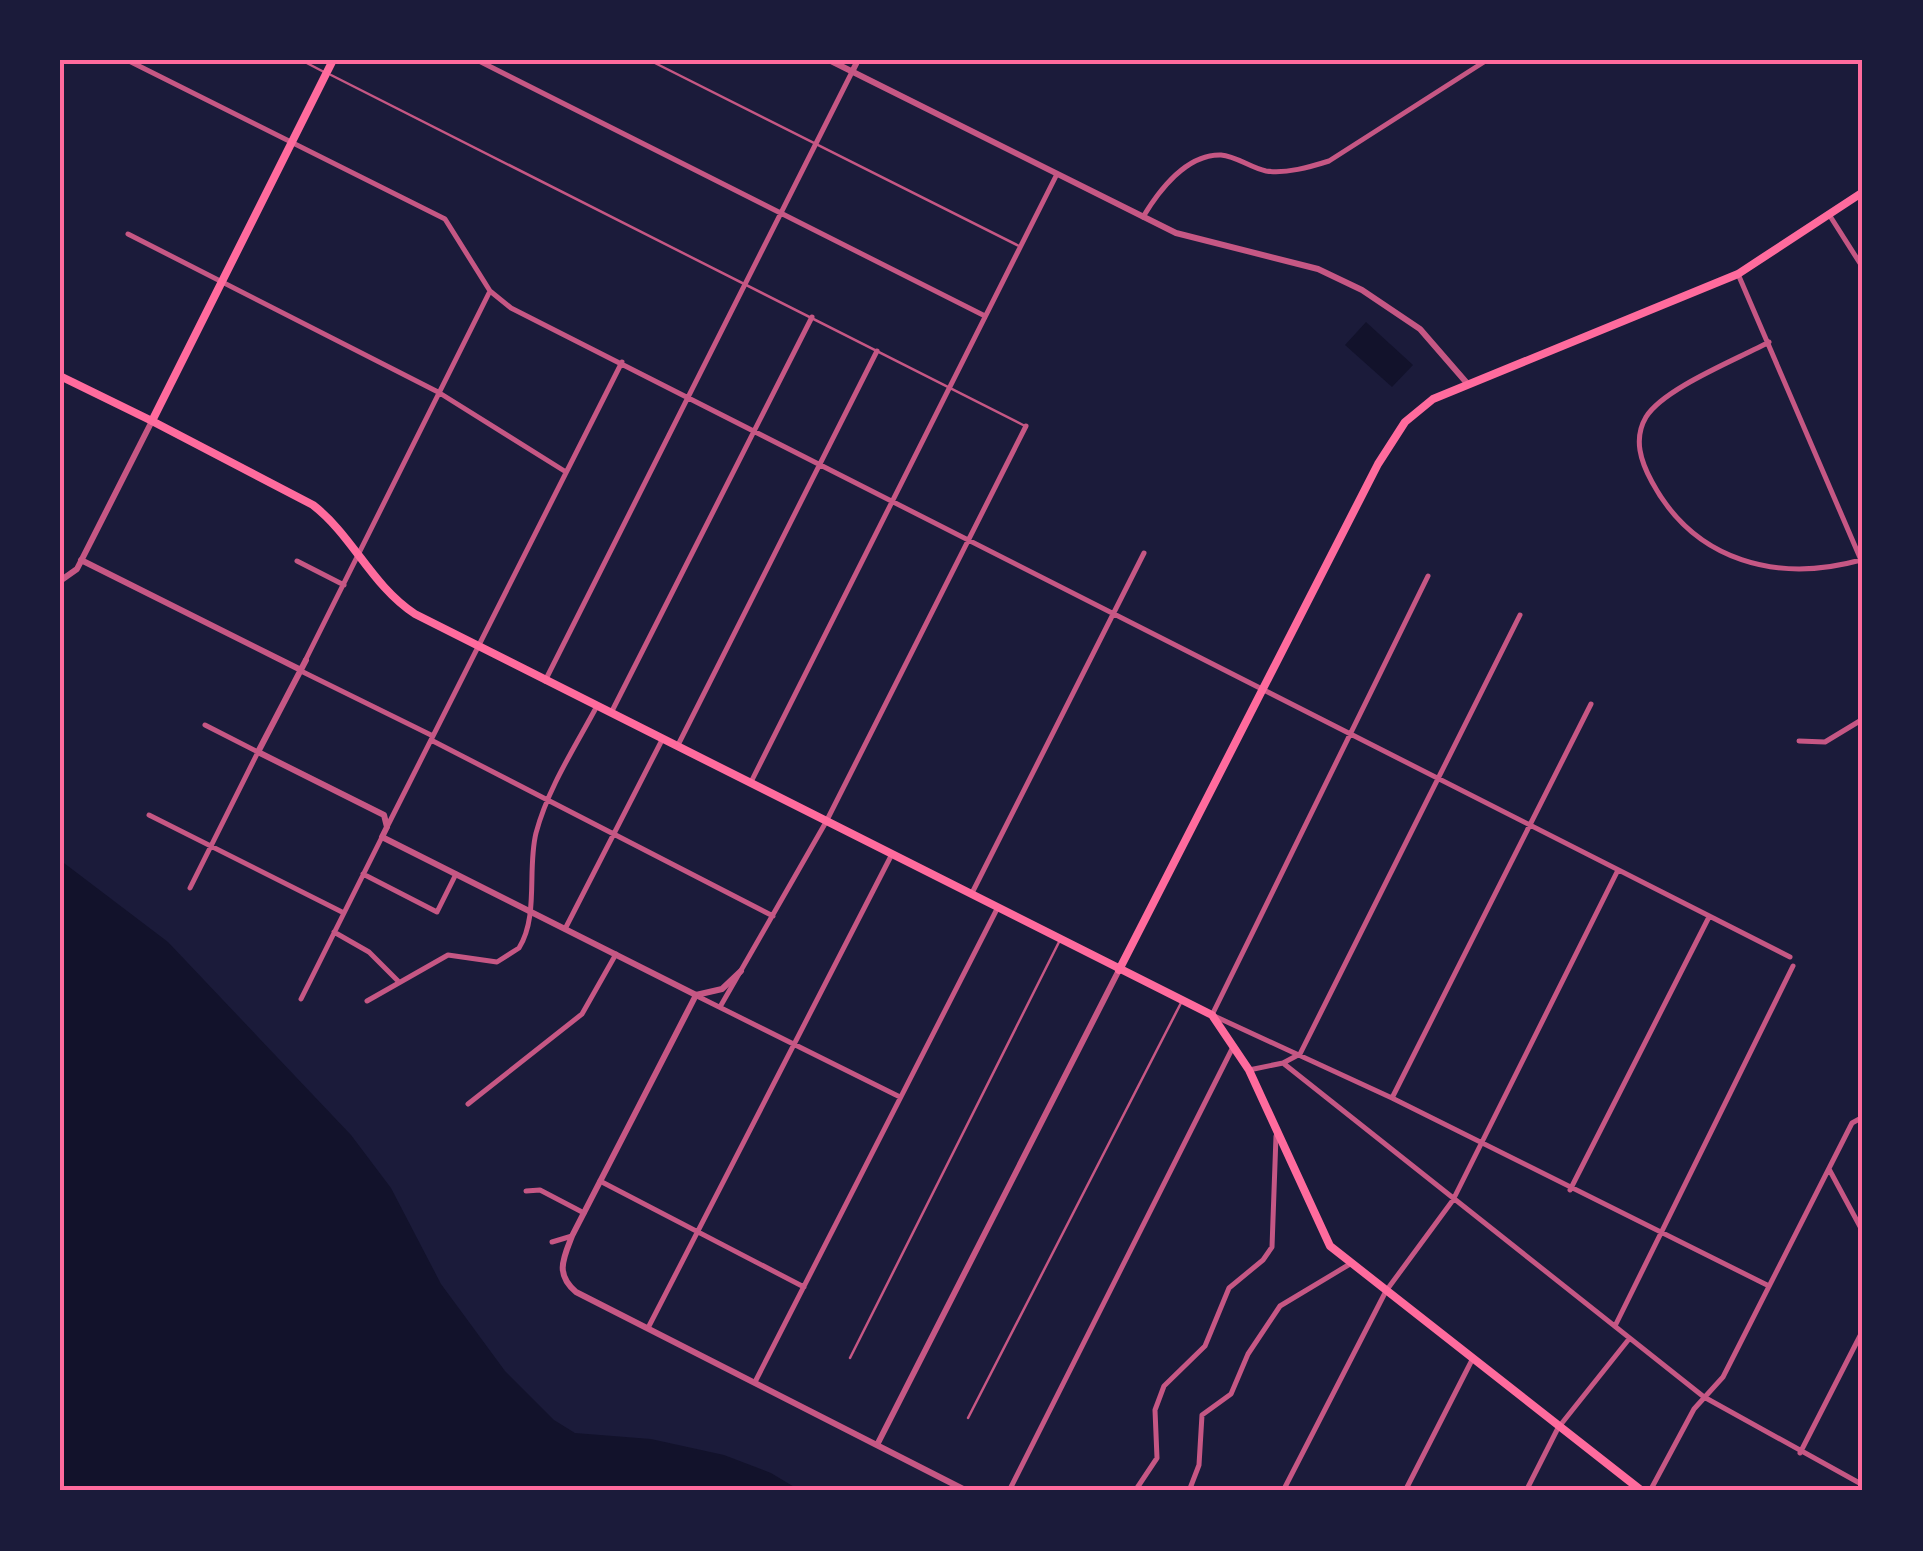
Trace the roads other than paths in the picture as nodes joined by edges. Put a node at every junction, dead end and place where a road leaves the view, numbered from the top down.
1 (127, 60) edge
2 (301, 60) edge
3 (333, 60) edge
4 (477, 60) edge
5 (649, 60) edge
6 (828, 60) edge
7 (858, 60) edge
8 (1487, 60) edge
9 (852, 72) junction
10 (326, 73) junction
11 (290, 142) junction
12 (816, 144) junction
13 (1056, 174) junction
14 (1863, 192) edge
15 (781, 213) junction
16 (1830, 215) junction
17 (1143, 217) junction
18 (128, 234) dead end
19 (1020, 246) junction
20 (1863, 268) edge
21 (1738, 274) junction
22 (222, 281) junction
23 (745, 284) junction
24 (490, 291) junction
25 (986, 316) junction
26 (812, 318) junction
27 (1769, 342) junction
28 (877, 352) junction
29 (622, 362) junction
30 (60, 376) edge
31 (1466, 382) junction
32 (950, 387) junction
33 (438, 392) junction
34 (689, 396) junction
35 (152, 420) junction
36 (1026, 426) joint
37 (753, 429) junction
38 (820, 463) junction
39 (566, 472) junction
40 (893, 500) junction
41 (970, 538) junction
42 (1144, 553) dead end
43 (357, 558) junction
44 (81, 560) junction
45 (296, 560) dead end
46 (1861, 560) edge
47 (1428, 576) dead end
48 (60, 580) edge
49 (344, 585) junction
50 (1114, 612) junction
51 (1520, 615) dead end
52 (478, 646) junction
53 (306, 660) joint
54 (301, 670) junction
55 (545, 681) junction
56 (1264, 688) junction
57 (1591, 704) dead end
58 (597, 706) junction
59 (611, 713) junction
60 (1863, 719) edge
61 (205, 724) dead end
62 (1350, 734) junction
63 (432, 738) junction
64 (662, 740) junction
65 (1799, 741) dead end
66 (676, 747) junction
67 (258, 752) junction
68 (1439, 779) junction
69 (750, 785) junction
70 (546, 801) junction
71 (149, 816) dead end
72 (826, 822) junction
73 (1529, 824) junction
74 (387, 827) junction
75 (614, 834) junction
76 (382, 837) junction
77 (212, 846) junction
78 (891, 856) junction
79 (1619, 870) junction
80 (363, 874) junction
81 (456, 874) junction
82 (190, 888) dead end
83 (971, 896) junction
84 (996, 909) junction
85 (529, 911) junction
86 (344, 913) junction
87 (1710, 915) junction
88 (773, 916) junction
89 (565, 929) junction
90 (334, 932) junction
91 (1060, 940) junction
92 (1796, 949) dead end
93 (616, 954) junction
94 (1790, 956) joint
95 (1792, 966) dead end
96 (1120, 970) junction
97 (741, 971) junction
98 (399, 982) junction
99 (696, 995) junction
100 (301, 999) dead end
101 (367, 1001) dead end
102 (1182, 1001) junction
103 (720, 1007) junction
104 (1212, 1015) junction
105 (795, 1044) junction
106 (1235, 1044) junction
107 (1300, 1054) junction
108 (1283, 1062) junction
109 (1249, 1070) junction
110 (900, 1098) junction
111 (1392, 1098) junction
112 (468, 1104) dead end
113 (1863, 1117) edge
114 (1276, 1136) junction
115 (1480, 1144) junction
116 (1828, 1168) junction
117 (600, 1182) junction
118 (1570, 1190) junction
119 (526, 1191) dead end
120 (1453, 1200) junction
121 (584, 1213) junction
122 (1658, 1231) junction
123 (698, 1232) junction
124 (1863, 1232) edge
125 (572, 1236) junction
126 (552, 1242) dead end
127 (1350, 1264) junction
128 (1768, 1285) junction
129 (804, 1287) junction
130 (1386, 1291) junction
131 (1615, 1326) junction
132 (648, 1328) junction
133 (1863, 1330) edge
134 (1630, 1339) junction
135 (850, 1358) dead end
136 (1472, 1360) junction
137 (755, 1382) junction
138 (1704, 1396) junction
139 (968, 1418) dead end
140 (1558, 1428) junction
141 (877, 1445) junction
142 (1800, 1453) junction
143 (1863, 1485) edge
144 (967, 1491) edge
145 (1009, 1491) edge
146 (1135, 1491) edge
147 (1188, 1491) edge
148 (1283, 1491) edge
149 (1405, 1491) edge
150 (1526, 1491) edge
151 (1642, 1491) edge
152 (1650, 1491) edge

1 - 11 street
2 - 10 lane
3 - 10 main road
4 - 15 street
5 - 12 lane
6 - 9 street
7 - 9 street
8 - 17 street
9 - 12 street
9 - 13 street
10 - 11 main road
10 - 23 lane
11 - 22 main road
11 - 24 street
12 - 15 street
12 - 19 lane
13 - 17 street
13 - 19 street
14 - 16 main road
15 - 23 street
15 - 25 street
16 - 20 street
16 - 21 main road
17 - 31 street
18 - 22 street
19 - 25 street
21 - 27 street
21 - 31 main road
22 - 33 street
22 - 35 main road
23 - 26 lane
23 - 34 street
24 - 29 street
24 - 33 street
25 - 32 street
26 - 28 lane
26 - 37 street
27 - 46 street
27 - 46 street
28 - 32 lane
28 - 38 street
29 - 34 street
29 - 39 street
30 - 35 main road
31 - 56 main road
32 - 36 lane
32 - 40 street
33 - 39 street
33 - 43 street
34 - 37 street
34 - 55 street
35 - 43 main road
35 - 44 street
36 - 41 street
37 - 38 street
37 - 59 street
38 - 40 street
38 - 66 street
39 - 52 street
40 - 41 street
40 - 69 street
41 - 50 street
41 - 72 street
42 - 50 street
43 - 49 street
43 - 52 main road
44 - 48 street
44 - 54 street
45 - 49 street
47 - 62 street
49 - 53 street
50 - 56 street
50 - 83 street
51 - 68 street
52 - 55 main road
52 - 63 street
53 - 54 street
54 - 63 street
54 - 67 street
55 - 58 main road
56 - 62 street
56 - 96 main road
57 - 73 street
58 - 59 main road
58 - 70 street
59 - 64 main road
60 - 65 street
61 - 67 street
62 - 68 street
62 - 104 street
63 - 70 street
63 - 74 street
64 - 66 main road
64 - 75 street
66 - 69 main road
67 - 74 street
67 - 77 street
68 - 73 street
68 - 107 street
69 - 72 main road
70 - 75 street
70 - 85 street
71 - 77 street
72 - 78 main road
72 - 88 street
73 - 79 street
73 - 111 street
74 - 76 street
75 - 88 street
75 - 89 street
76 - 80 street
76 - 81 street
77 - 82 street
77 - 86 street
78 - 83 main road
78 - 105 street
79 - 87 street
79 - 115 street
80 - 81 street
80 - 86 street
81 - 85 street
83 - 84 main road
84 - 91 main road
84 - 110 street
85 - 89 street
85 - 98 street
86 - 90 street
87 - 94 street
87 - 118 street
88 - 97 street
89 - 93 street
90 - 98 street
90 - 100 street
91 - 96 main road
91 - 135 lane
92 - 94 lane
93 - 99 street
93 - 112 street
95 - 122 street
96 - 102 main road
96 - 141 street
97 - 99 street
97 - 103 street
98 - 101 street
99 - 103 street
99 - 117 street
102 - 104 main road
102 - 139 lane
103 - 105 street
104 - 106 main road
104 - 107 street
105 - 110 street
105 - 123 street
106 - 109 main road
106 - 145 street
107 - 108 street
107 - 111 street
108 - 109 street
108 - 120 street
109 - 114 main road
110 - 129 street
111 - 115 street
113 - 116 street
114 - 127 main road
114 - 146 street
115 - 118 street
115 - 120 street
116 - 124 street
116 - 128 street
117 - 121 street
117 - 123 street
118 - 122 street
119 - 121 street
120 - 130 street
120 - 131 street
121 - 125 street
122 - 128 street
122 - 131 street
123 - 129 street
123 - 132 street
125 - 126 street
125 - 132 street
127 - 130 main road
127 - 147 street
128 - 138 street
129 - 137 street
130 - 136 main road
130 - 148 street
131 - 134 street
132 - 137 street
133 - 142 street
134 - 138 street
134 - 140 street
136 - 140 main road
136 - 149 street
137 - 141 street
138 - 142 street
138 - 152 street
140 - 150 street
140 - 151 main road
141 - 144 street
142 - 143 street

